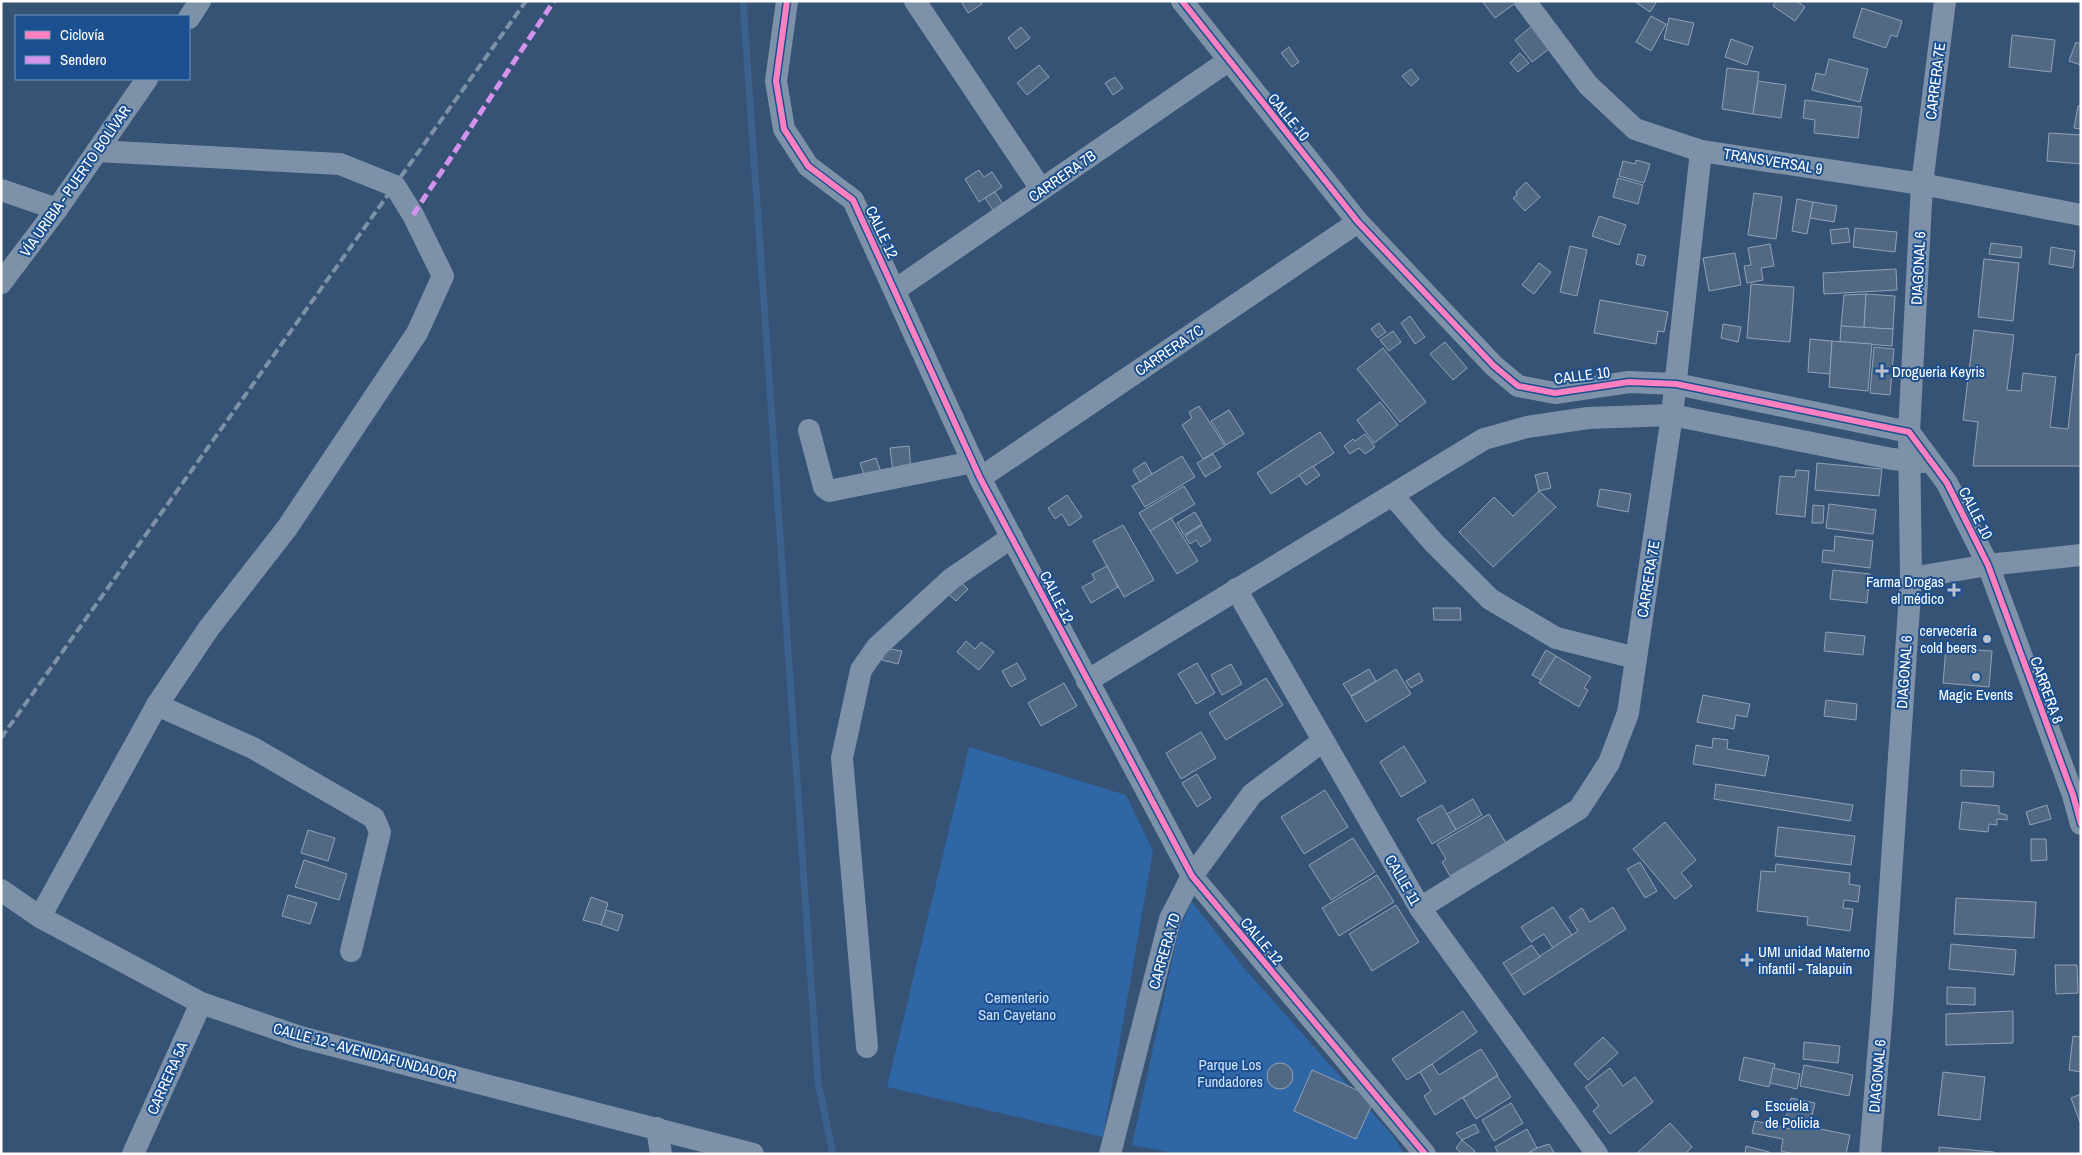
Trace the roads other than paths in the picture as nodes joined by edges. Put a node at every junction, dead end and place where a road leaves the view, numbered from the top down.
1 (200, 1) edge
2 (915, 1) edge
3 (1182, 1) edge
4 (1524, 1) edge
5 (1945, 1) edge
6 (787, 3) edge
7 (190, 16) edge
8 (1228, 61) junction
9 (146, 80) edge
10 (97, 151) junction
11 (1701, 151) junction
12 (1924, 160) joint
13 (1922, 184) junction
14 (1042, 189) junction
15 (1, 190) edge
16 (57, 210) junction
17 (2081, 215) edge
18 (1358, 222) junction
19 (1, 283) edge
20 (895, 290) junction
21 (1676, 384) junction
22 (1672, 416) junction
23 (809, 430) dead end
24 (1909, 432) junction
25 (1909, 462) junction
26 (1932, 463) junction
27 (976, 470) junction
28 (1393, 496) junction
29 (1012, 537) junction
30 (2081, 555) edge
31 (1988, 566) junction
32 (1911, 578) junction
33 (1236, 589) junction
34 (1636, 658) junction
35 (1087, 681) junction
36 (157, 705) junction
37 (1322, 741) junction
38 (2081, 824) edge
39 (1192, 876) junction
40 (1, 890) edge
41 (1420, 908) junction
42 (40, 917) junction
43 (351, 951) dead end
44 (201, 1003) junction
45 (867, 1047) dead end
46 (657, 1128) junction
47 (133, 1154) edge
48 (661, 1154) edge
49 (753, 1154) edge
50 (1110, 1154) edge
51 (1425, 1154) edge
52 (1597, 1154) edge
53 (1870, 1154) edge

1 - 7 street
2 - 14 street
3 - 8 street, CALLE 10
4 - 11 street, TRANSVERSAL 9
5 - 12 street, CARRERA 7E
6 - 20 street, CALLE 12
8 - 14 street, CARRERA 7B
8 - 18 street, CALLE 10
9 - 10 street, VÍA URIBIA - PUERTO BOLÍVAR
10 - 16 street, VÍA URIBIA - PUERTO BOLÍVAR
10 - 36 street
11 - 13 street, TRANSVERSAL 9
11 - 21 street, CARRERA 7E
12 - 13 street, DIAGONAL 6
13 - 17 street, TRANSVERSAL 9
13 - 24 street, DIAGONAL 6
14 - 20 street, CARRERA 7B
15 - 16 street
16 - 19 street, VÍA URIBIA - PUERTO BOLÍVAR
18 - 21 street, CALLE 10
18 - 27 street, CARRERA 7C
20 - 27 street, CALLE 12
21 - 22 street, CARRERA 7E
21 - 24 street, CALLE 10
22 - 25 street
22 - 28 street
22 - 34 street, CARRERA 7E
23 - 27 street, CARRERA 7C
24 - 25 street, DIAGONAL 6
24 - 26 street, CALLE 10
25 - 26 street
25 - 32 street, DIAGONAL 6
26 - 31 street, CALLE 10
27 - 29 street, CALLE 12
28 - 33 street
28 - 34 street
29 - 35 street, CALLE 12
29 - 45 street
30 - 31 street
31 - 32 street
31 - 38 street, CARRERA 8
32 - 53 street, DIAGONAL 6
33 - 35 street
33 - 37 street, CALLE 11
34 - 41 street, CARRERA 7E
35 - 39 street, CALLE 12
36 - 42 street
36 - 43 street
37 - 39 street, CARRERA 7D
37 - 41 street, CALLE 11
39 - 50 street, CARRERA 7D
39 - 51 street, CALLE 12
40 - 42 street, CALLE 12 - AVENIDAFUNDADOR
41 - 52 street, CALLE 11
42 - 44 street, CALLE 12 - AVENIDAFUNDADOR
44 - 46 street, CALLE 12 - AVENIDAFUNDADOR
44 - 47 street, CARRERA 5A
46 - 48 street
46 - 49 street, CALLE 12 - AVENIDAFUNDADOR

